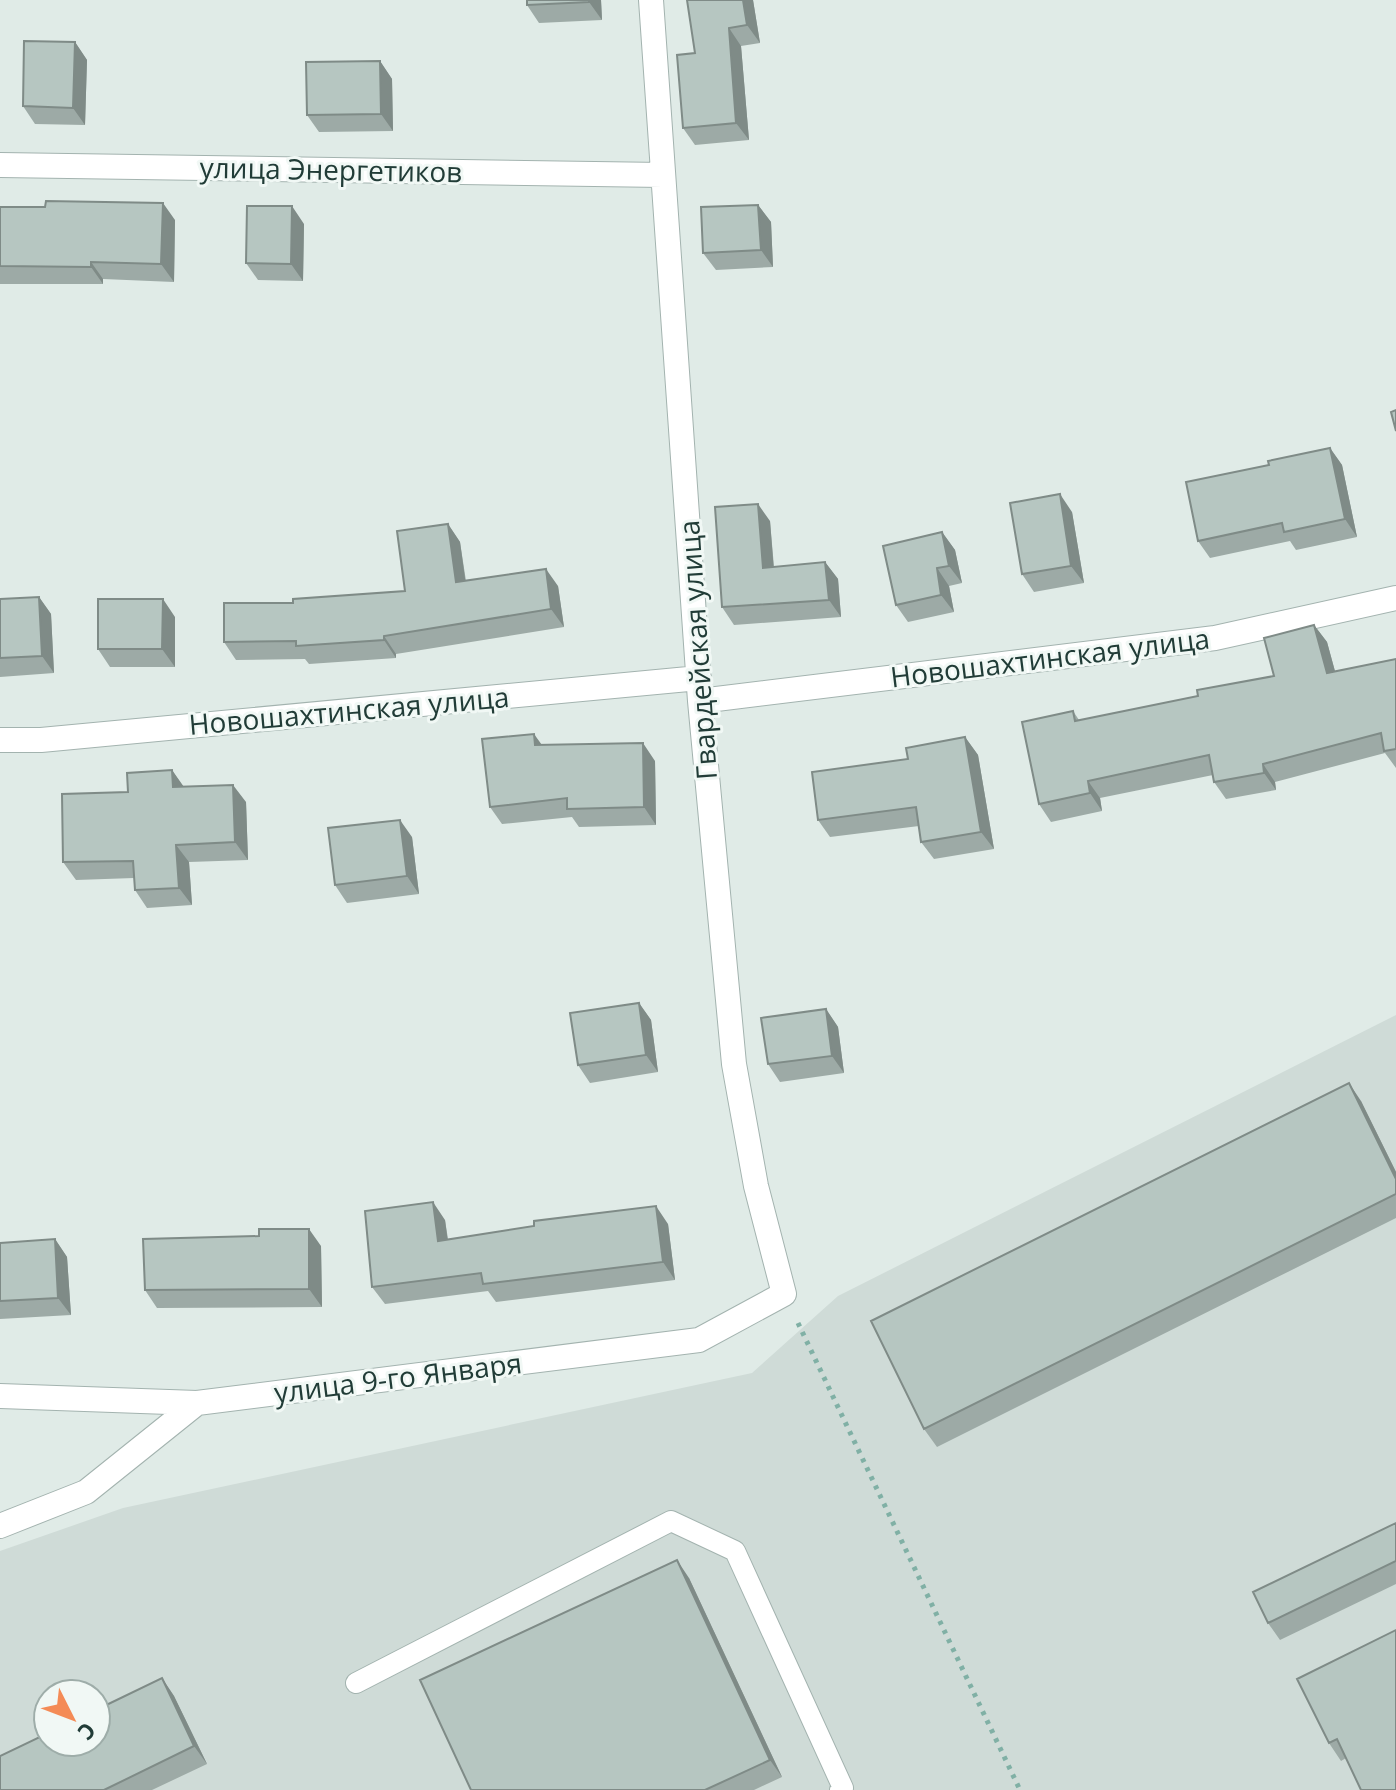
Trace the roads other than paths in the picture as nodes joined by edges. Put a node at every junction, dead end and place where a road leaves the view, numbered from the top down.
1 (651, 0) edge
2 (0, 165) edge
3 (663, 175) junction
4 (1396, 598) edge
5 (699, 690) junction
6 (0, 740) edge
7 (784, 1294) joint
8 (0, 1396) edge
9 (197, 1403) junction
10 (0, 1526) edge
11 (356, 1683) dead end
12 (843, 1789) edge

1 - 3 street, Гвардейская улица
2 - 3 street, улица Энергетиков
3 - 5 street, Гвардейская улица
4 - 5 street, Новошахтинская улица
5 - 6 street, Новошахтинская улица
5 - 7 street, Гвардейская улица
7 - 9 street, улица 9-го Января
8 - 9 street, улица 9-го Января
9 - 10 street
11 - 12 lane

